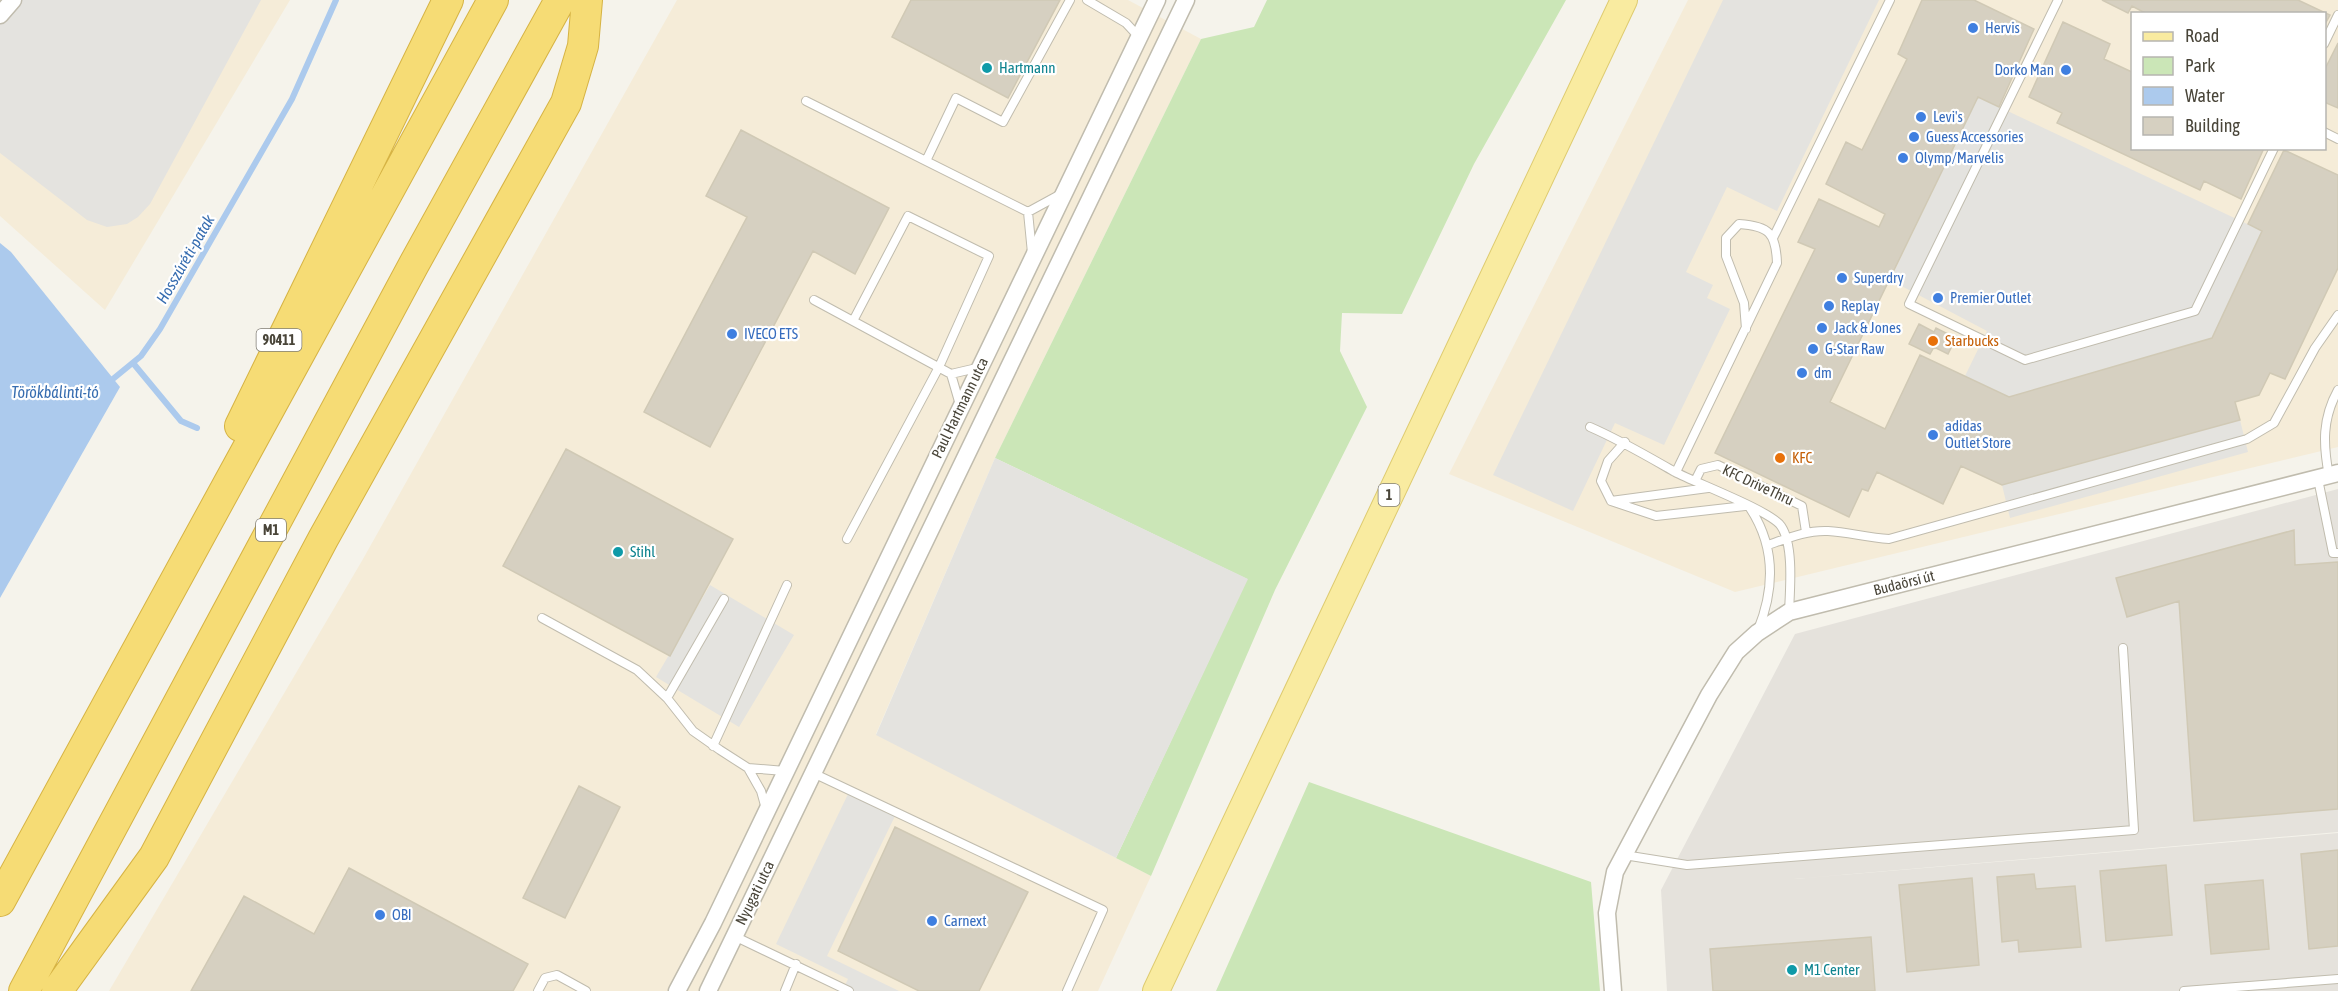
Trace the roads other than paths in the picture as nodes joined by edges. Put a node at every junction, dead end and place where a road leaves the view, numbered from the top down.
1 (13, 0) edge
2 (435, 0) edge
3 (448, 0) edge
4 (493, 0) edge
5 (560, 0) edge
6 (576, 0) edge
7 (587, 0) edge
8 (1070, 0) edge
9 (1087, 0) edge
10 (1157, 0) edge
11 (1186, 0) edge
12 (1624, 0) edge
13 (1890, 0) edge
14 (2057, 1) edge
15 (0, 15) edge
16 (2338, 15) edge
17 (1139, 37) junction
18 (2326, 42) edge
19 (522, 71) junction
20 (407, 81) junction
21 (806, 101) dead end
22 (2273, 150) edge
23 (926, 161) junction
24 (1064, 193) junction
25 (1028, 212) junction
26 (1773, 238) junction
27 (1032, 257) junction
28 (814, 300) dead end
29 (2338, 315) edge
30 (853, 321) junction
31 (1746, 328) junction
32 (981, 366) junction
33 (939, 367) junction
34 (951, 374) junction
35 (2338, 390) edge
36 (961, 408) junction
37 (1590, 427) dead end
38 (1625, 442) junction
39 (1676, 472) junction
40 (2329, 476) edge
41 (1695, 481) junction
42 (1709, 488) junction
43 (1611, 501) junction
44 (1748, 506) junction
45 (1806, 532) junction
46 (847, 539) dead end
47 (1787, 539) junction
48 (1768, 545) junction
49 (2338, 553) edge
50 (787, 585) dead end
51 (724, 599) dead end
52 (162, 604) junction
53 (1789, 612) junction
54 (542, 618) dead end
55 (1757, 633) junction
56 (2123, 648) dead end
57 (667, 698) junction
58 (713, 746) junction
59 (748, 768) junction
60 (785, 771) junction
61 (813, 773) junction
62 (802, 796) joint
63 (765, 814) junction
64 (1624, 855) junction
65 (0, 902) edge
66 (734, 936) junction
67 (796, 964) junction
68 (2338, 979) edge
69 (2287, 987) edge
70 (24, 991) edge
71 (57, 991) edge
72 (538, 991) edge
73 (586, 991) edge
74 (677, 991) edge
75 (708, 991) edge
76 (785, 991) edge
77 (849, 991) edge
78 (1067, 991) edge
79 (1156, 991) edge
80 (1613, 991) edge
81 (2184, 991) edge

1 - 15 street
2 - 20 highway
3 - 20 highway, 90411
4 - 52 highway
5 - 19 highway, M1
6 - 19 highway
7 - 71 highway
8 - 23 lane
9 - 17 lane
10 - 17 street, Paul Hartmann utca
11 - 61 street, Paul Hartmann utca
12 - 79 main road, 1
13 - 26 lane
14 - 22 lane
16 - 18 lane
17 - 24 street, Paul Hartmann utca
19 - 70 highway, M1
20 - 52 highway, 90411
21 - 23 lane
23 - 25 lane
24 - 25 lane
24 - 27 street, Paul Hartmann utca
25 - 27 lane
26 - 31 lane
26 - 31 lane
27 - 32 street, Paul Hartmann utca
28 - 30 lane
29 - 45 lane
30 - 33 lane
30 - 33 lane
31 - 39 lane
32 - 34 lane
32 - 36 street, Paul Hartmann utca
33 - 34 lane
33 - 46 lane
34 - 36 lane
35 - 40 lane
36 - 60 street, Paul Hartmann utca
37 - 38 lane
38 - 39 lane
38 - 43 lane
39 - 41 lane
40 - 49 lane
40 - 53 street, Budaörsi út
41 - 42 lane
41 - 45 lane, KFC DriveThru
42 - 43 lane
42 - 44 lane
43 - 44 lane
44 - 47 lane
44 - 48 lane
45 - 47 lane
47 - 48 lane
47 - 53 lane
48 - 55 lane
50 - 58 lane
51 - 57 lane
52 - 65 highway
53 - 55 street, Budaörsi út
54 - 57 lane
55 - 64 street, Budaörsi út
56 - 64 lane
57 - 58 lane
58 - 59 lane
59 - 60 lane
59 - 63 lane
60 - 63 street, Paul Hartmann utca
61 - 62 street, Paul Hartmann utca
61 - 78 lane
62 - 66 street, Nyugati utca
63 - 74 street, Nyugati utca
64 - 80 street, Budaörsi út
66 - 67 lane
66 - 75 street, Nyugati utca
67 - 76 lane
67 - 77 lane
68 - 69 lane
69 - 81 lane
72 - 73 lane

